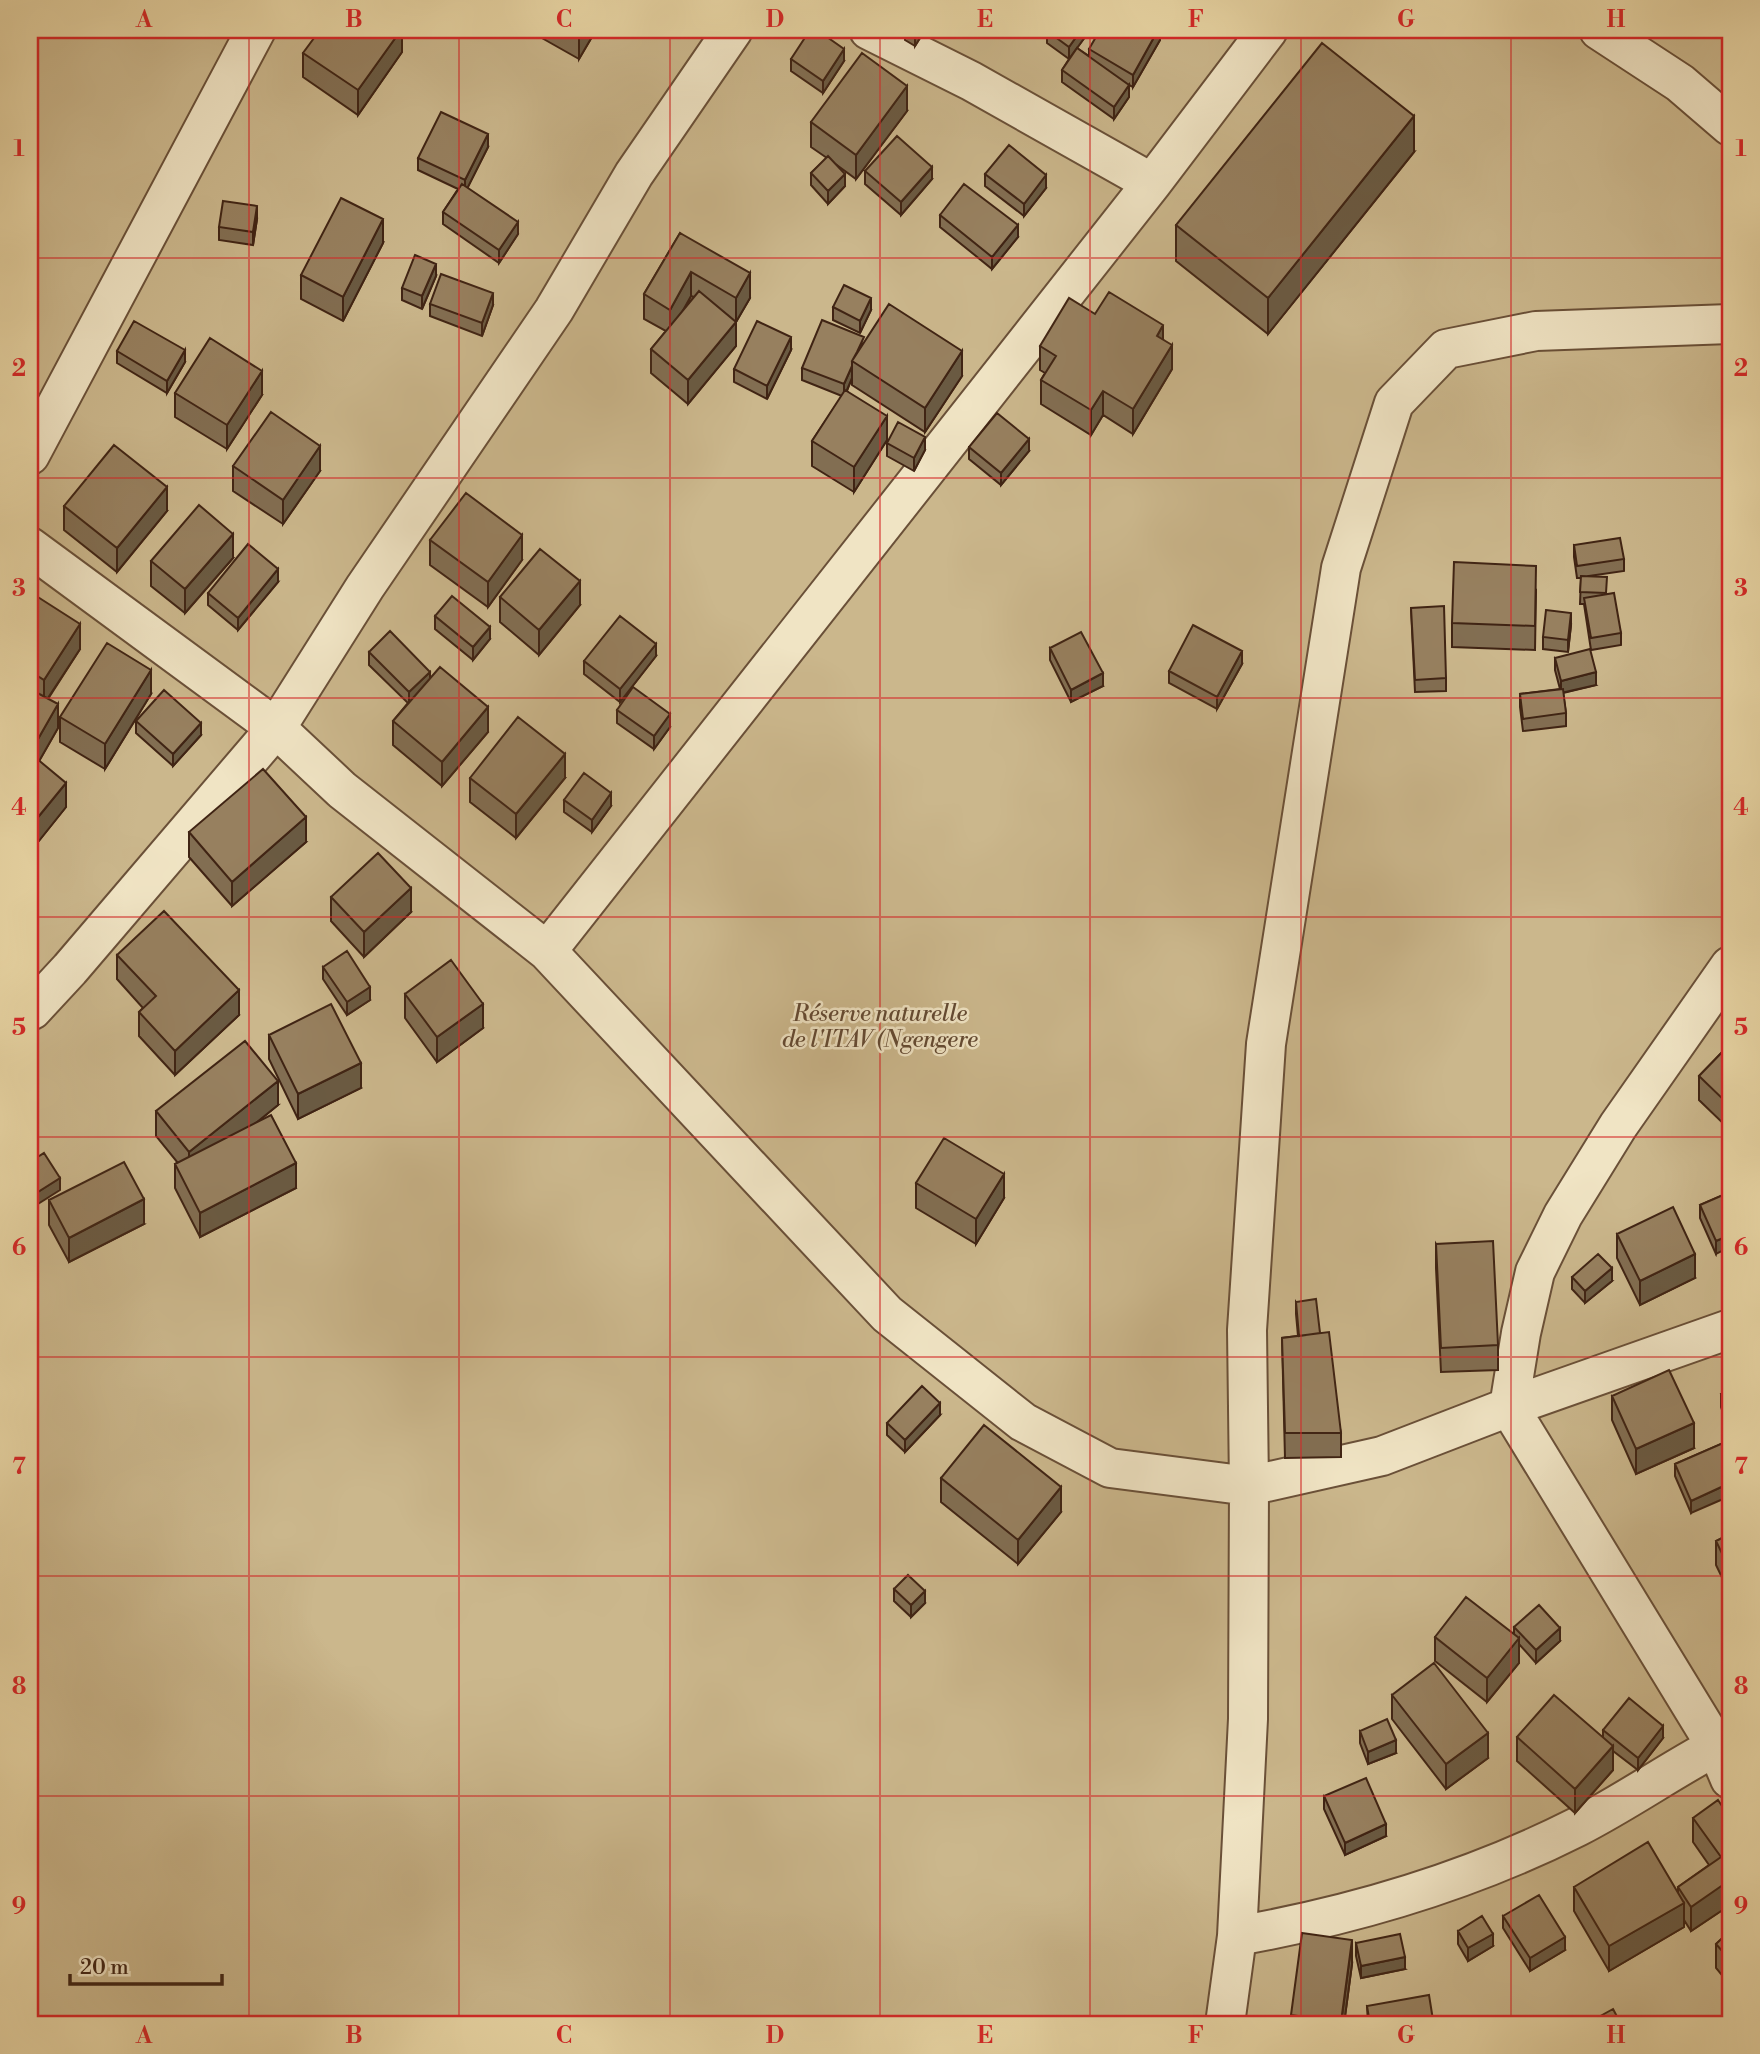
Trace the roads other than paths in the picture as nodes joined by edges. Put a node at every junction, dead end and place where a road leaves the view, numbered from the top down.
1 (256, 30) edge
2 (733, 30) edge
3 (869, 30) edge
4 (1268, 30) edge
5 (1599, 30) edge
6 (1730, 126) edge
7 (1152, 183) junction
8 (1730, 324) edge
9 (30, 455) edge
10 (30, 547) edge
11 (276, 728) junction
12 (547, 951) junction
13 (1730, 966) edge
14 (30, 1007) edge
15 (1730, 1329) edge
16 (1508, 1407) junction
17 (1249, 1486) junction
18 (1725, 1754) edge
19 (1237, 1936) junction
20 (1225, 2024) edge

1 - 9 street
2 - 11 street
3 - 7 street
4 - 7 street
5 - 6 street
7 - 12 street
8 - 17 street
10 - 11 street
11 - 12 street
11 - 14 street
12 - 17 street
13 - 16 street
15 - 16 street
16 - 17 street
16 - 18 street
17 - 19 street
18 - 19 street
19 - 20 street

